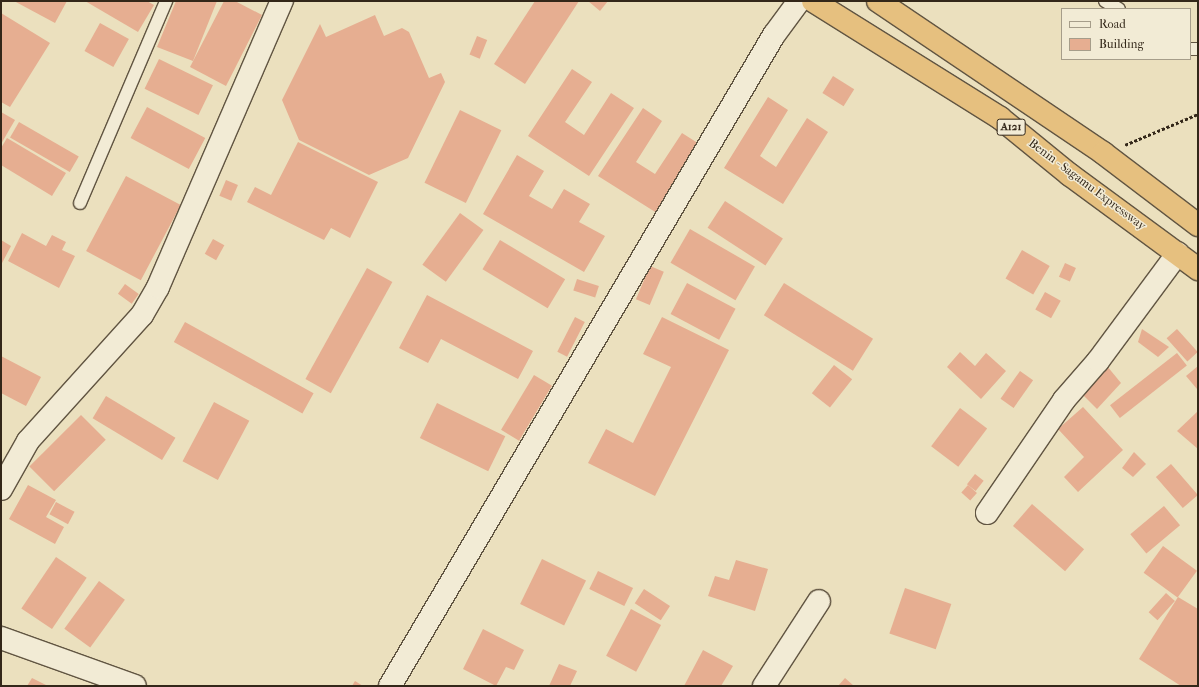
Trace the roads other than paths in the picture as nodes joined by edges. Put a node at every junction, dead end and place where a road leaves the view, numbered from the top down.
1 (166, 1) edge
2 (282, 1) edge
3 (799, 1) edge
4 (813, 1) edge
5 (878, 1) edge
6 (1105, 1) edge
7 (1117, 8) edge
8 (80, 203) dead end
9 (1198, 225) edge
10 (1178, 253) junction
11 (1198, 269) edge
12 (1, 489) edge
13 (987, 513) dead end
14 (819, 601) dead end
15 (1, 638) edge
16 (132, 685) edge
17 (390, 686) edge
18 (764, 686) edge

1 - 8 lane
2 - 12 street
3 - 17 street
4 - 10 highway, Benin - Sagamu Expressway / A121
5 - 9 highway, A121
6 - 7 lane
10 - 11 highway, Benin - Sagamu Expressway / A121
10 - 13 street
14 - 18 street
15 - 16 street

